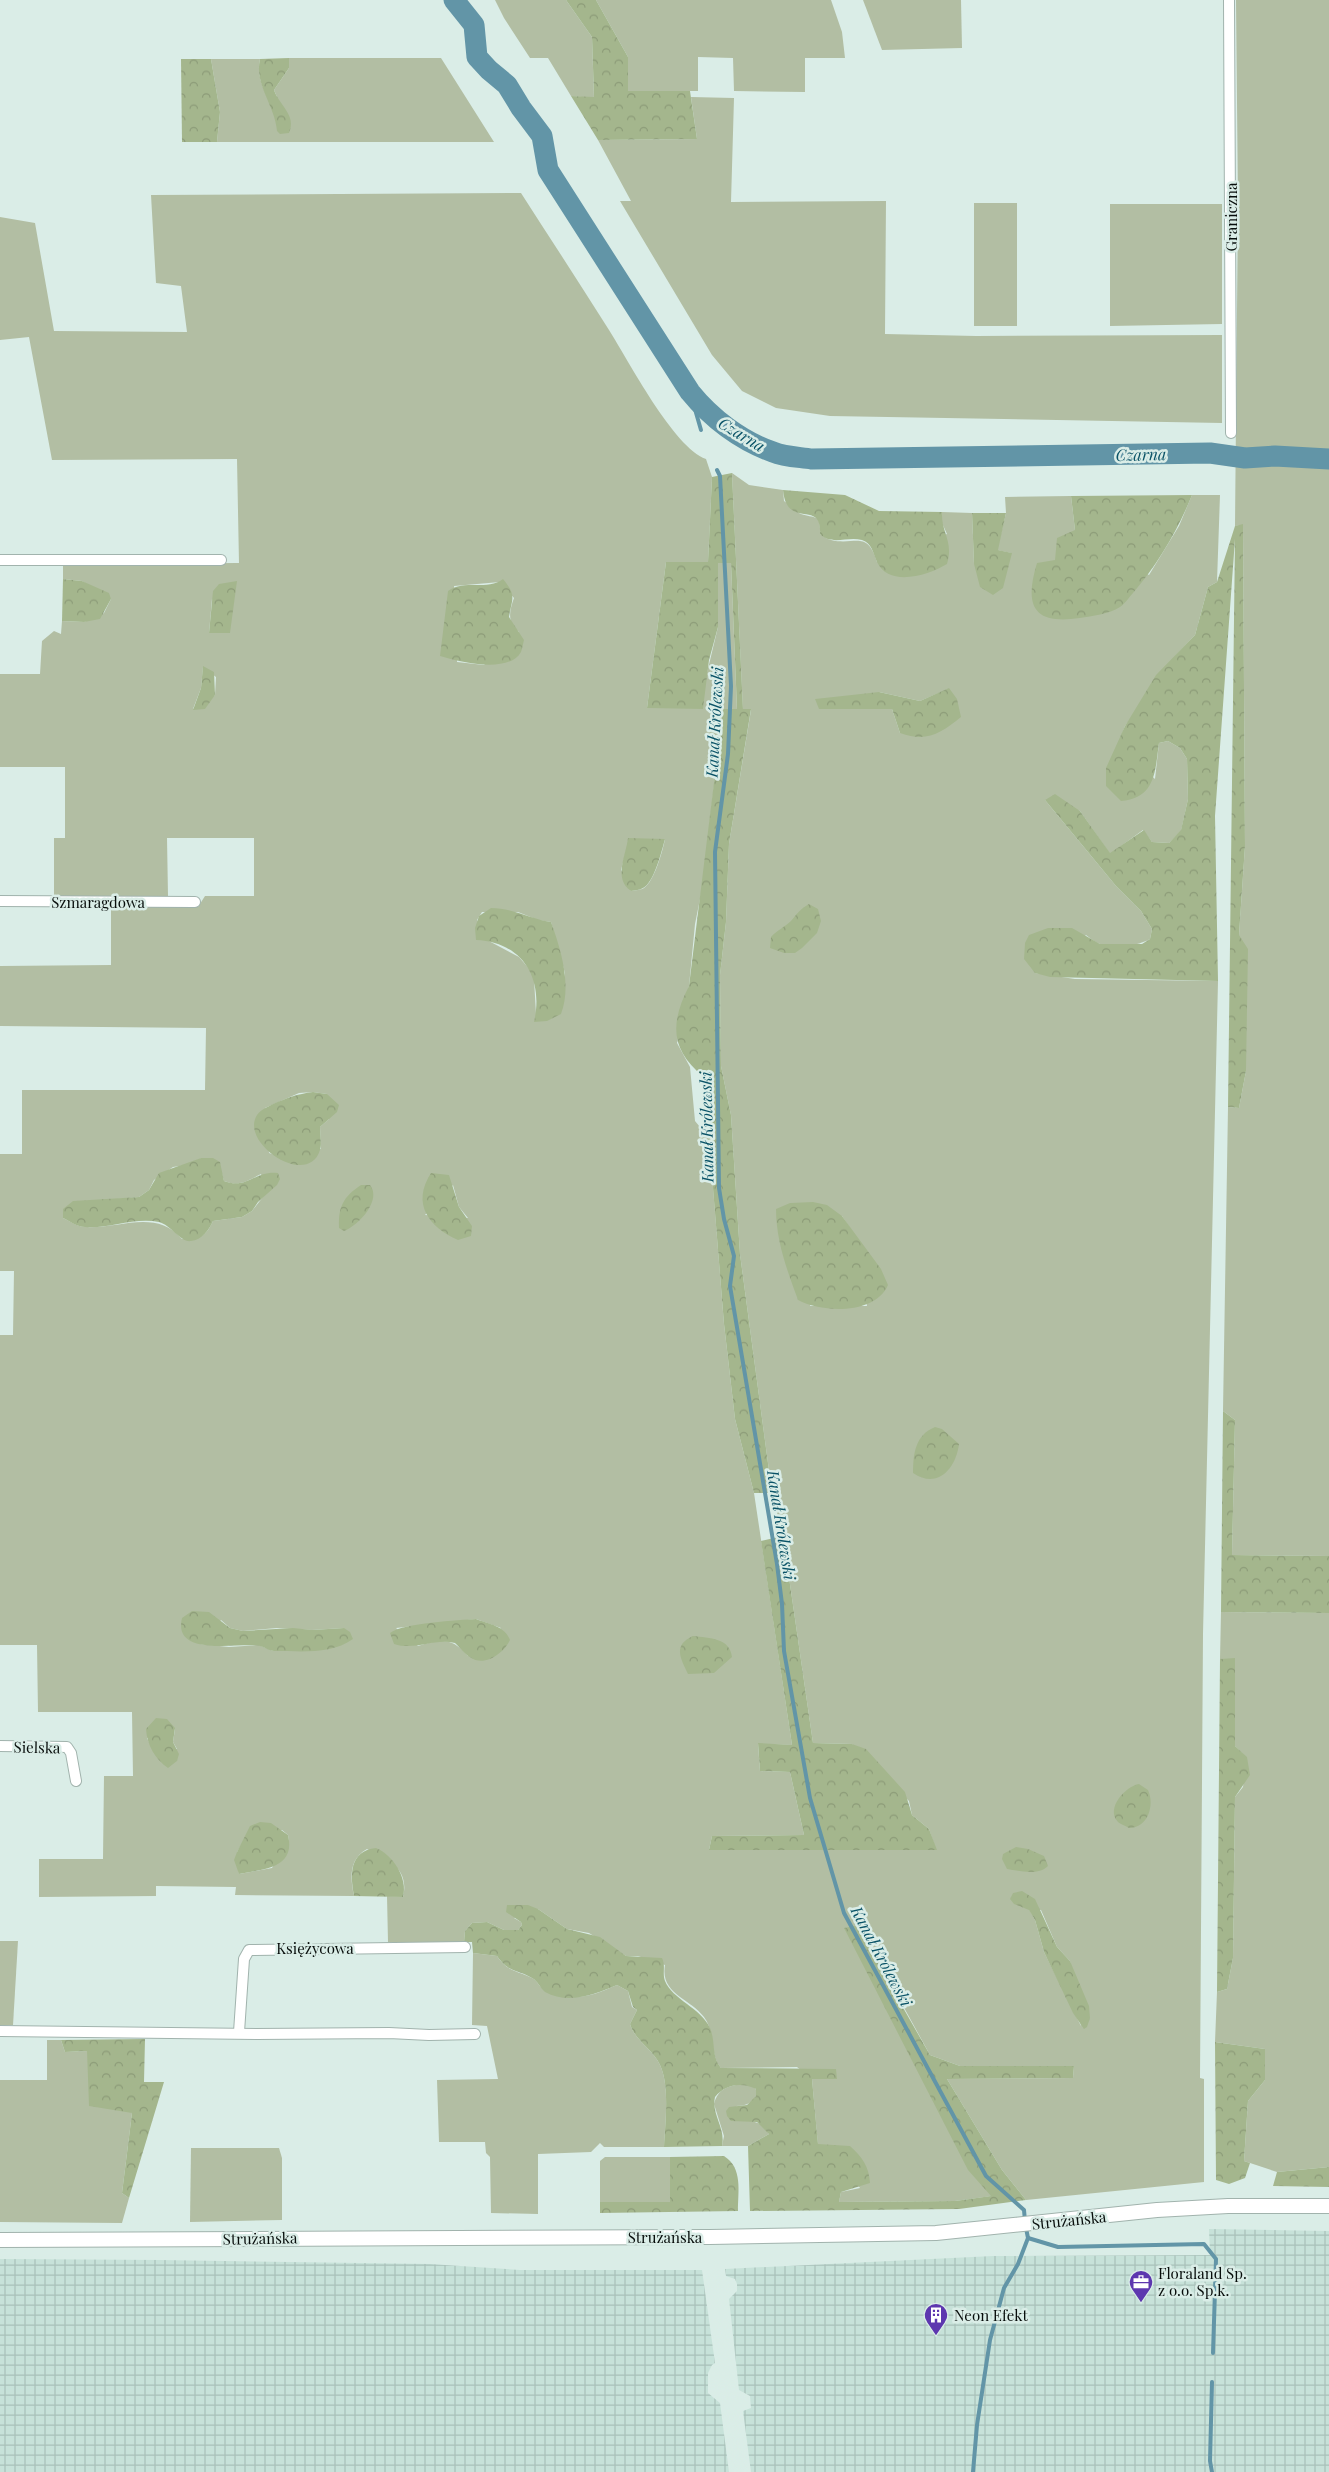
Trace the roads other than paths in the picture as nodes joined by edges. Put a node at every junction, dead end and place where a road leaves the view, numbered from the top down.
1 (1228, 0) edge
2 (1231, 433) dead end
3 (0, 560) edge
4 (221, 560) dead end
5 (0, 901) edge
6 (195, 902) dead end
7 (0, 1746) edge
8 (76, 1781) dead end
9 (465, 1947) dead end
10 (0, 2032) edge
11 (239, 2032) junction
12 (475, 2034) dead end
13 (1329, 2206) edge
14 (0, 2240) edge

1 - 2 street, Graniczna
3 - 4 street
5 - 6 street, Szmaragdowa
7 - 8 street, Sielska
9 - 11 street, Księżycowa
10 - 11 street
11 - 12 street
13 - 14 main road, Strużańska

